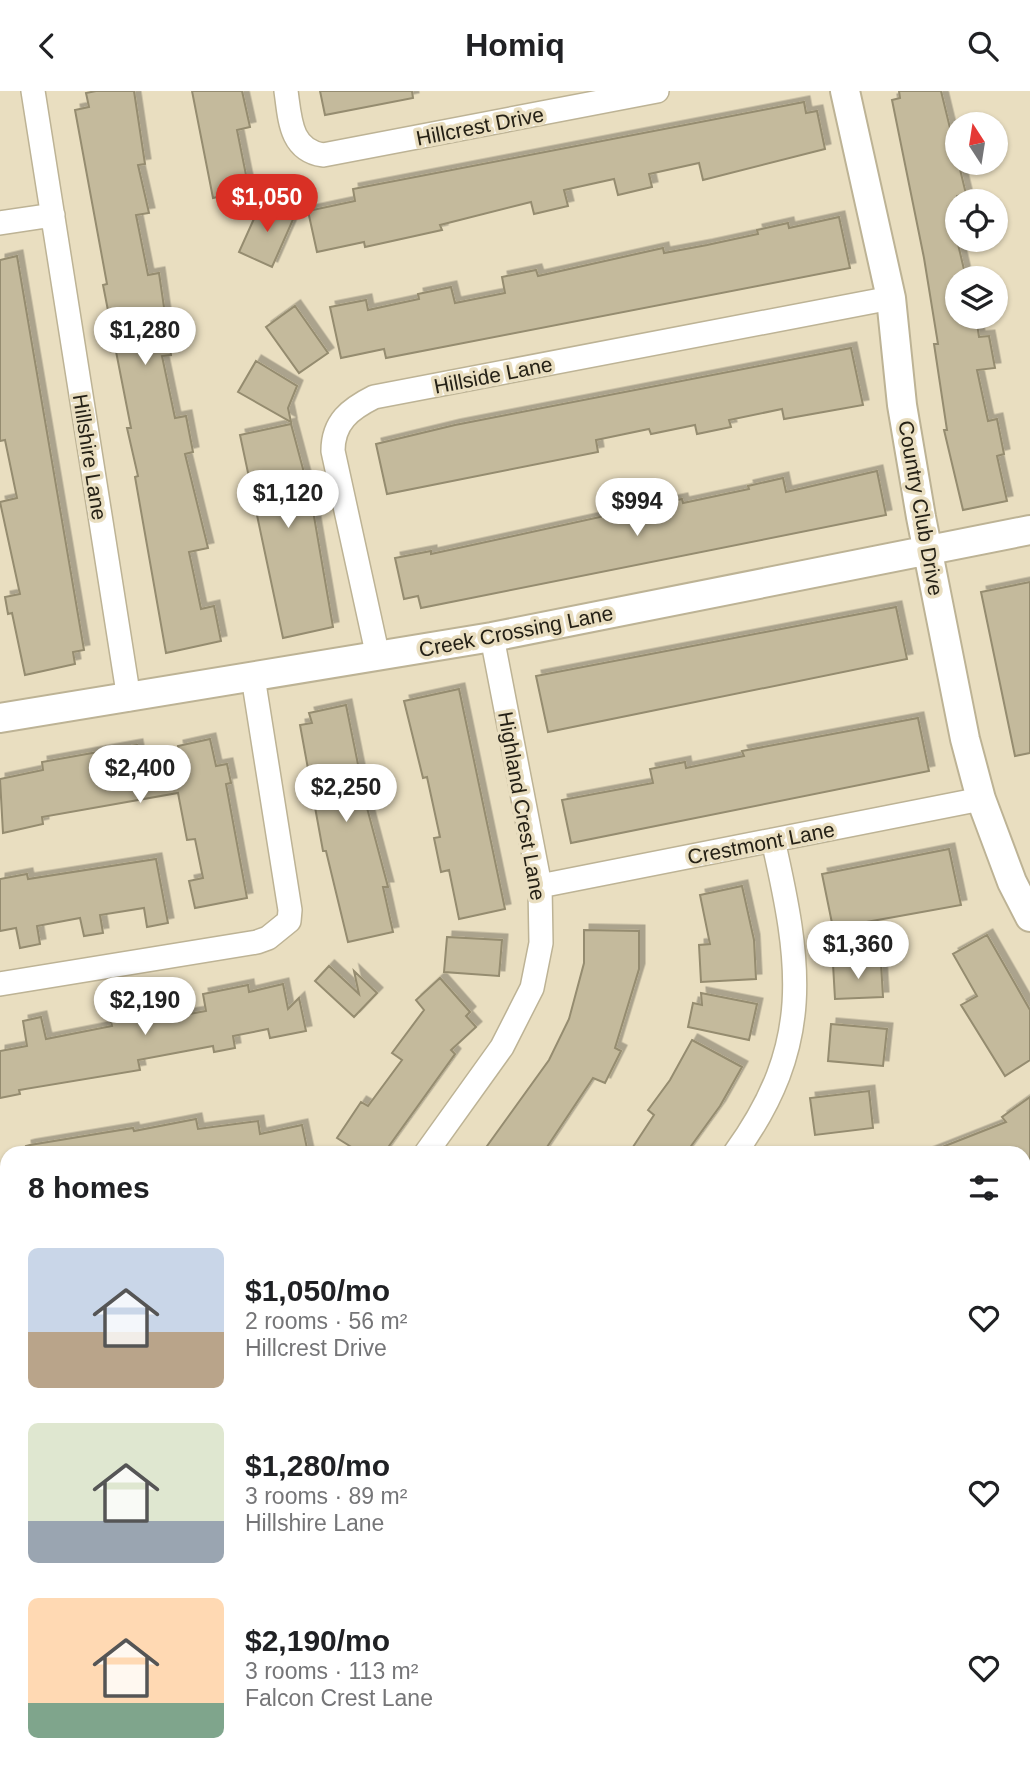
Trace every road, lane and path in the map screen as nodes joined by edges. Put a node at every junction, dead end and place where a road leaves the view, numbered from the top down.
1 (33, 91) edge
2 (286, 91) edge
3 (657, 91) edge
4 (845, 91) edge
5 (614, 95) edge
6 (53, 215) junction
7 (0, 223) edge
8 (891, 298) junction
9 (1030, 530) edge
10 (929, 550) junction
11 (492, 636) junction
12 (378, 657) junction
13 (253, 677) junction
14 (129, 699) junction
15 (0, 718) edge
16 (981, 799) junction
17 (773, 840) junction
18 (540, 886) junction
19 (1030, 917) edge
20 (0, 984) edge
21 (431, 1146) edge
22 (740, 1146) edge

1 - 6 street, Hillshire Lane
2 - 5 street, Hillcrest Drive
3 - 5 street, Hillcrest Drive
4 - 8 street, Country Club Drive
6 - 7 street
6 - 14 street, Hillshire Lane
8 - 10 street, Country Club Drive
8 - 12 street, Hillside Lane
9 - 10 street, Creek Crossing Lane
10 - 11 street, Creek Crossing Lane
10 - 16 street, Country Club Drive
11 - 12 street, Creek Crossing Lane
11 - 18 street, Highland Crest Lane
12 - 13 street, Creek Crossing Lane
13 - 14 street, Creek Crossing Lane
13 - 20 street
14 - 15 street, Creek Crossing Lane
16 - 17 street, Crestmont Lane
16 - 19 street, Country Club Drive
17 - 18 street, Crestmont Lane
17 - 22 street
18 - 21 street, Highland Crest Lane

